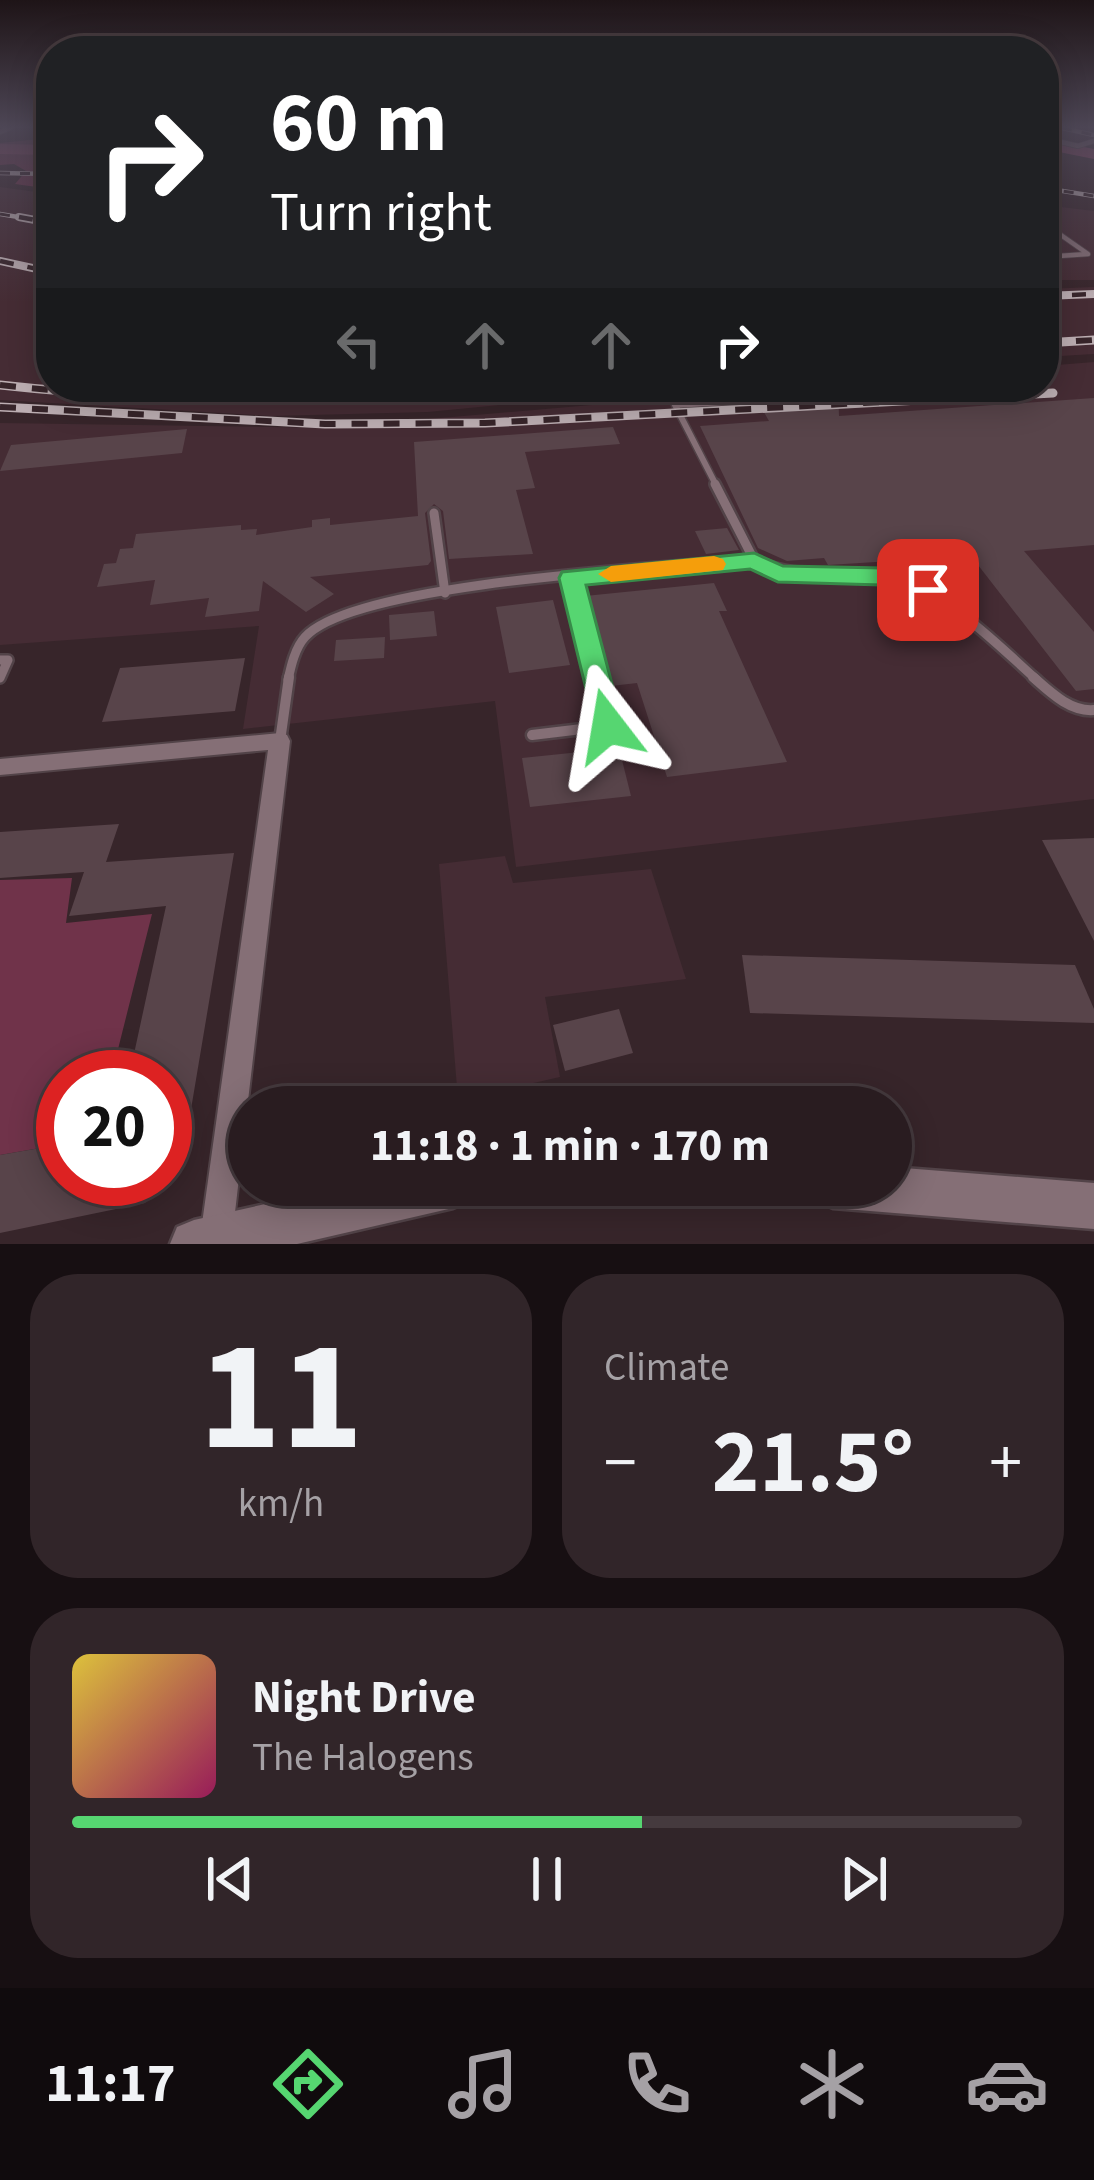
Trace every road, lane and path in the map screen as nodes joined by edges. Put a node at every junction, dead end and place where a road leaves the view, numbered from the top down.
1 (1059, 234) edge
2 (1091, 254) edge
3 (1059, 256) edge
4 (724, 402) edge
5 (434, 513) dead end
6 (754, 560) junction
7 (572, 578) junction
8 (445, 593) junction
9 (0, 660) edge
10 (0, 678) edge
11 (1094, 710) edge
12 (532, 735) dead end
13 (280, 741) junction
14 (0, 767) edge
15 (912, 1191) edge
16 (351, 1206) edge
17 (1094, 1206) edge
18 (206, 1241) edge

1 - 2 lane
2 - 3 lane
4 - 6 lane
5 - 8 lane
6 - 7 lane
6 - 11 lane
7 - 8 lane
7 - 12 lane
8 - 13 lane
9 - 10 lane
13 - 14 street
13 - 18 street
15 - 17 main road
16 - 18 main road

